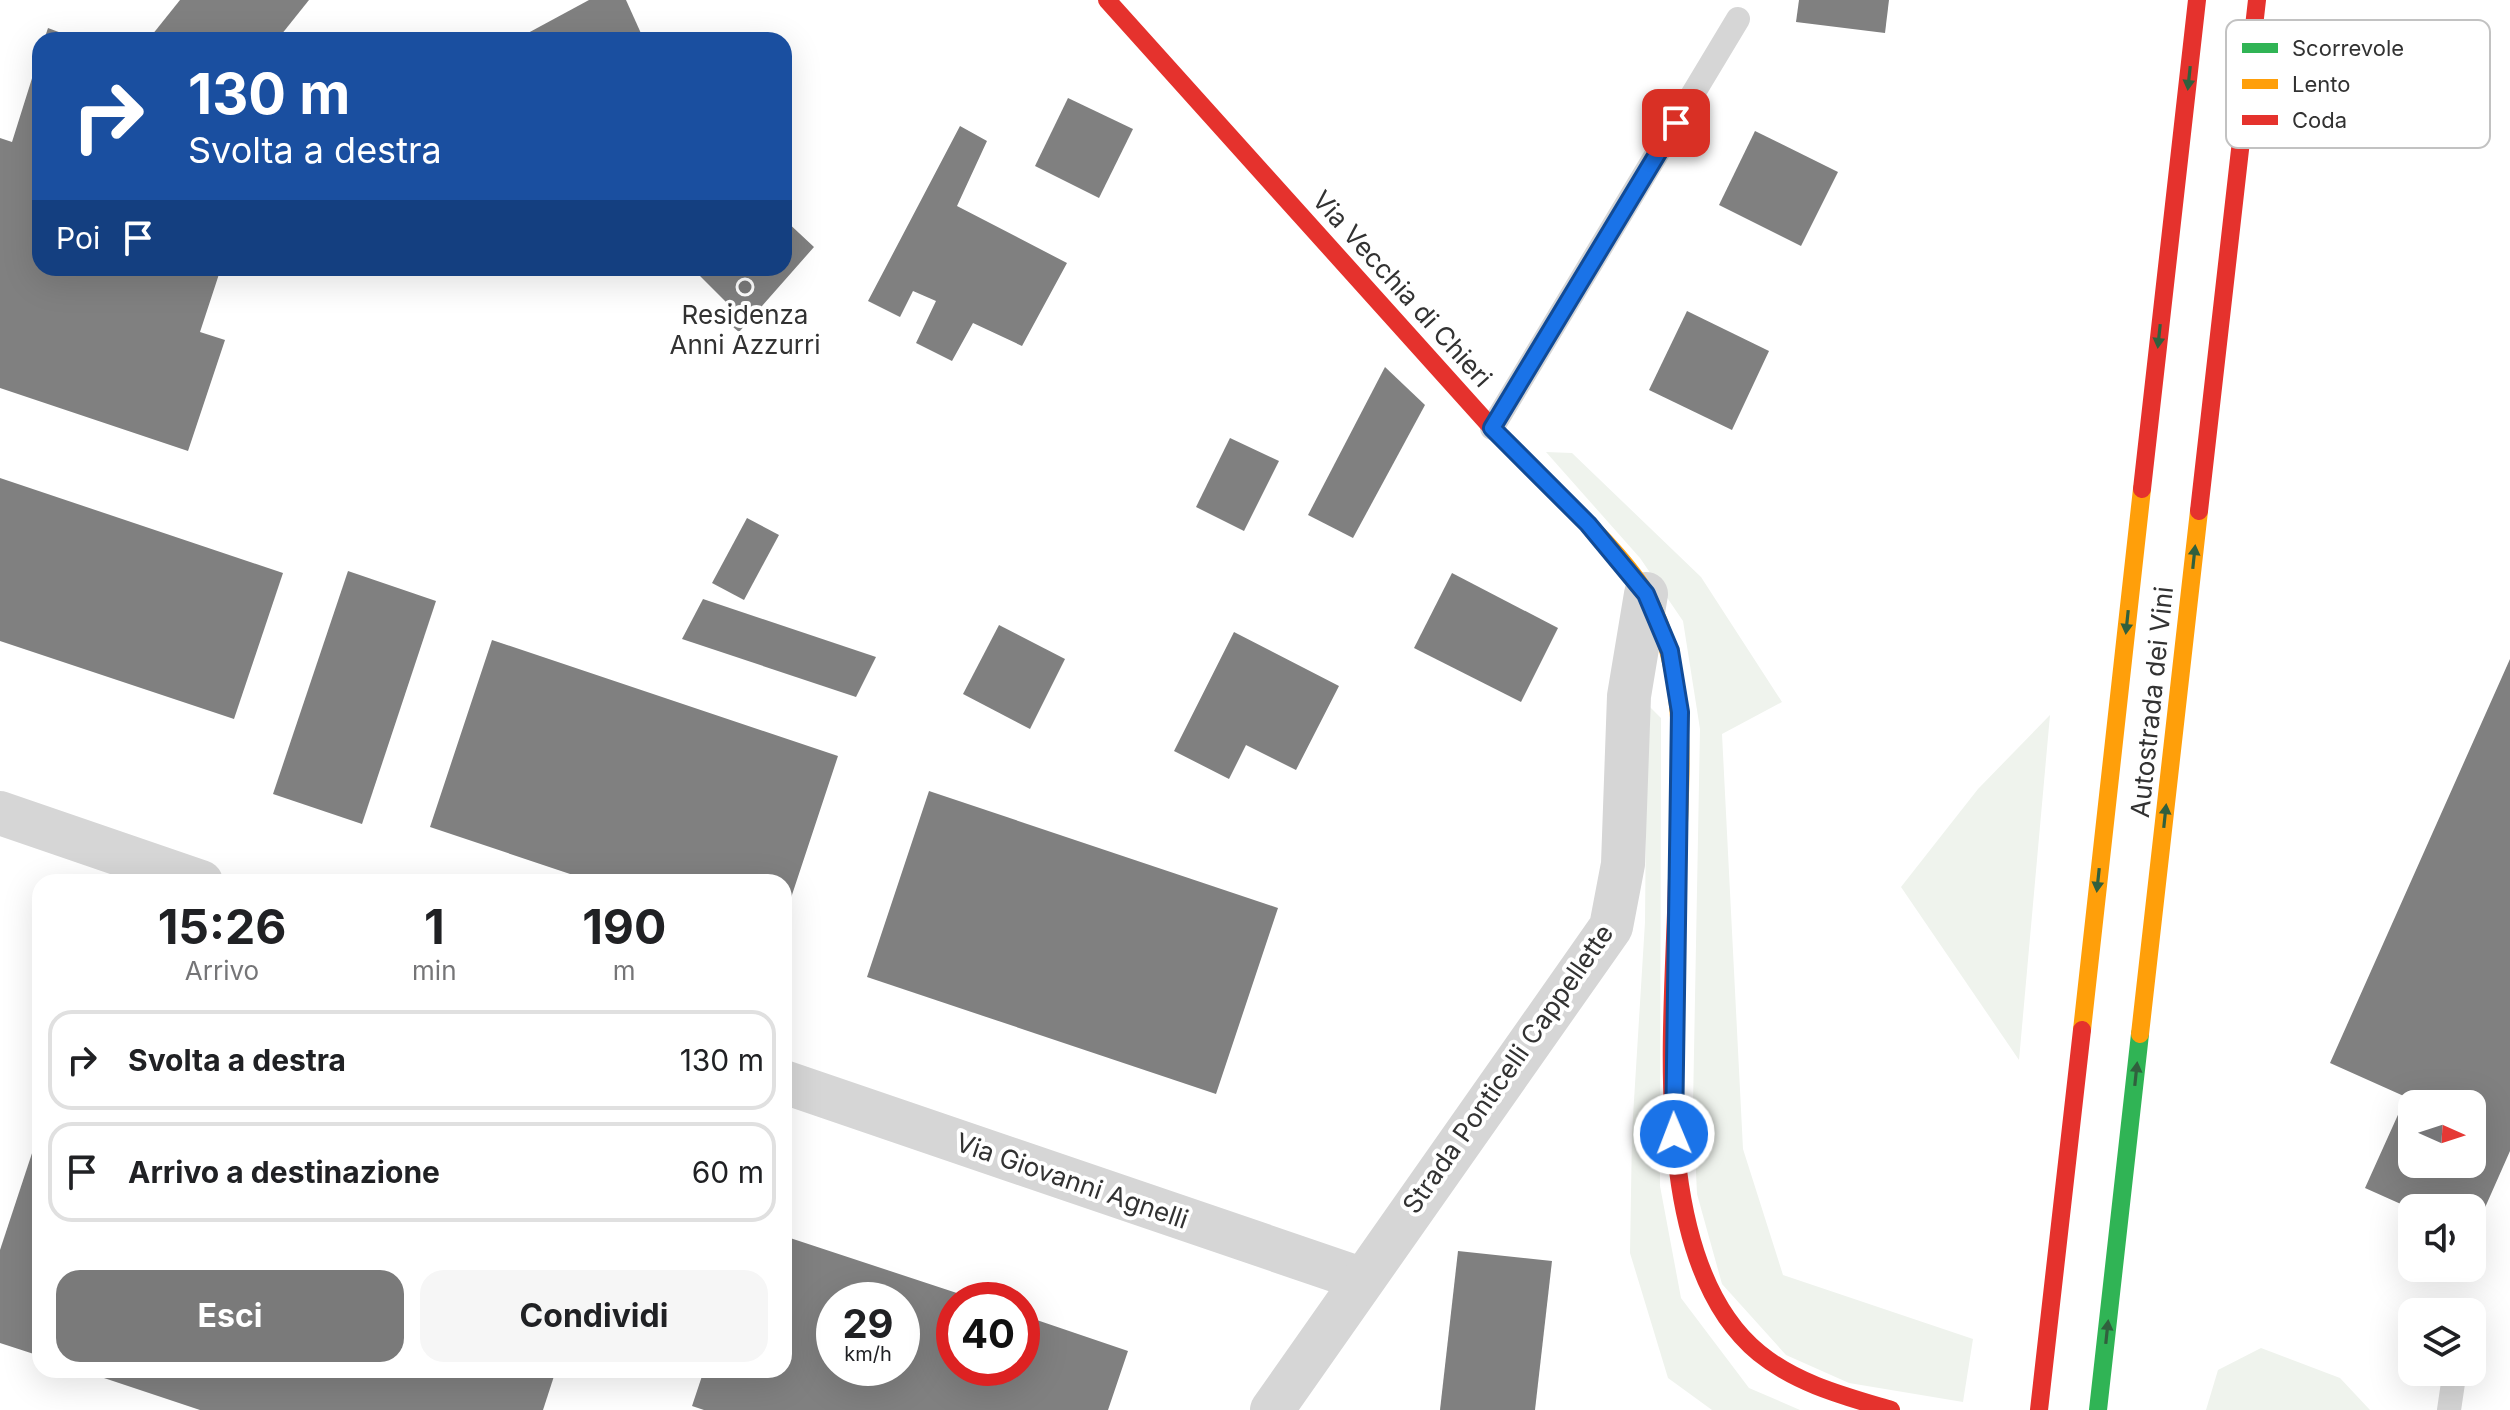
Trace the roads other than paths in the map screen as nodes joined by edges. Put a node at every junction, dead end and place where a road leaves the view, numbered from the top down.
1 (2197, 0) edge
2 (2257, 0) edge
3 (2267, 0) edge
4 (1116, 4) edge
5 (1738, 19) dead end
6 (2255, 20) edge
7 (2262, 20) edge
8 (2240, 148) edge
9 (1492, 428) junction
10 (1646, 594) junction
11 (0, 813) edge
12 (178, 874) edge
13 (792, 1085) edge
14 (1361, 1279) junction
15 (2453, 1386) edge
16 (1272, 1410) edge
17 (1891, 1410) edge
18 (2039, 1410) edge
19 (2098, 1410) edge
20 (2449, 1410) edge

1 -> 18 main road, Autostrada dei Vini
2 - 6 main road, Autostrada dei Vini
3 - 7 main road
4 - 9 main road, Via Vecchia di Chieri
5 - 9 lane
19 -> 8 main road, Autostrada dei Vini
9 - 10 main road, Via Vecchia di Chieri
10 - 14 street, Strada Ponticelli Cappellette
10 - 17 main road, Via Vecchia di Chieri
11 - 12 street
13 - 14 street, Via Giovanni Agnelli
14 - 16 street, Strada Ponticelli Cappellette
15 - 20 lane

